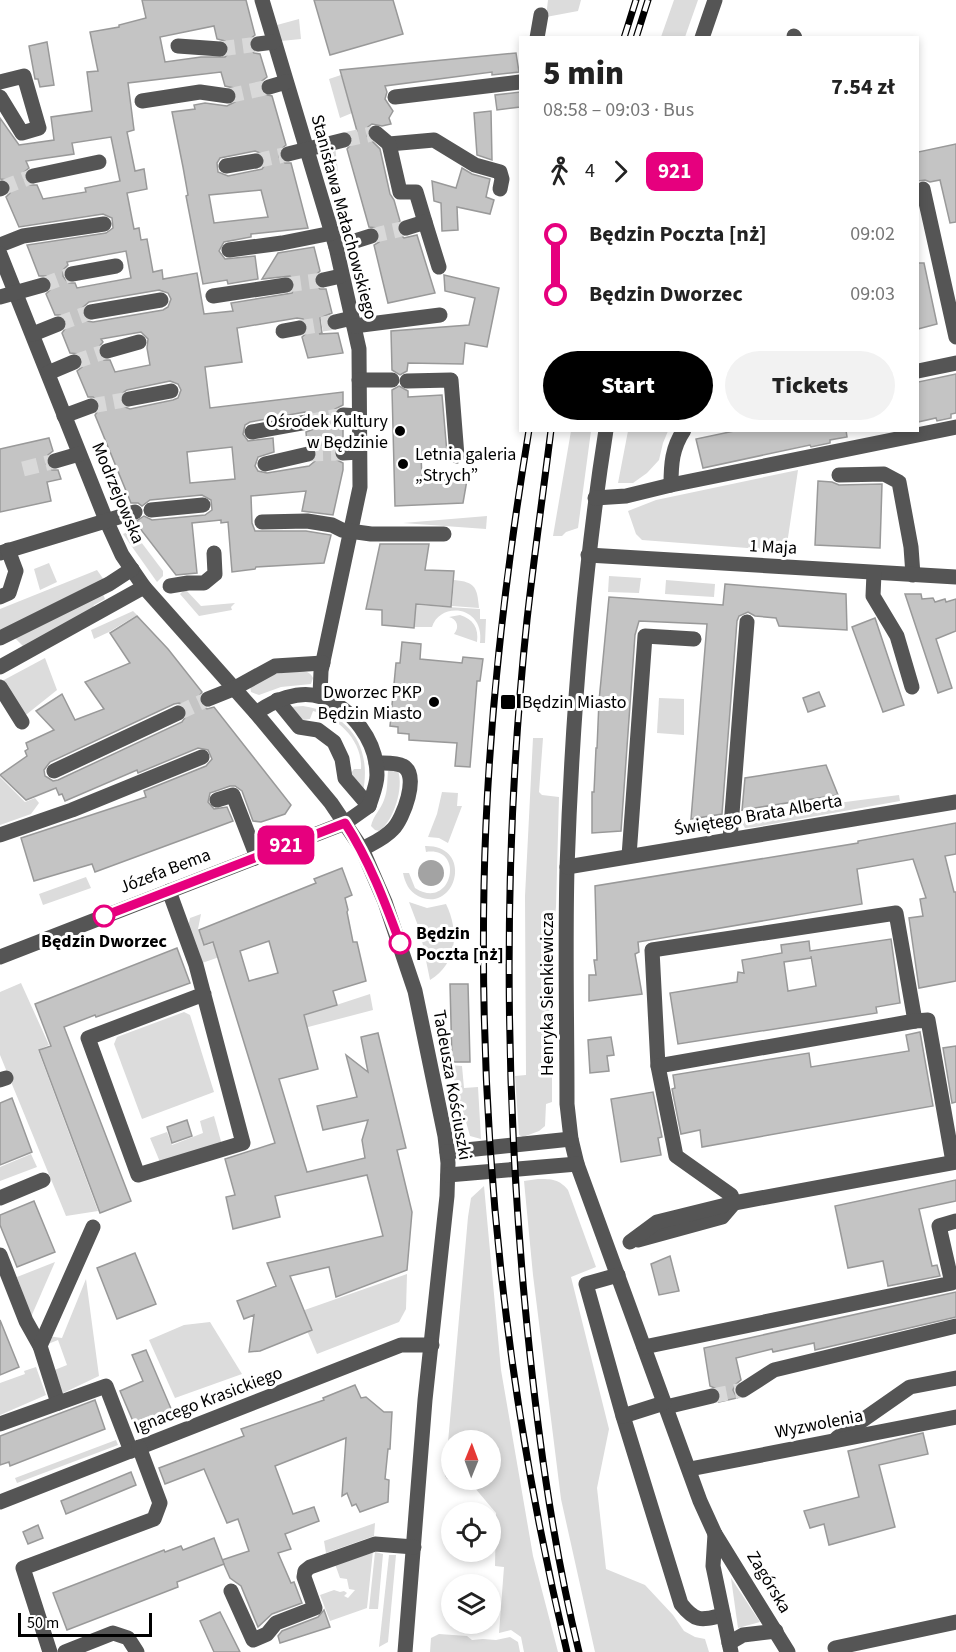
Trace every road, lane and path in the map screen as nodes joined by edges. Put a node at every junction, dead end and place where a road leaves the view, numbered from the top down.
1 (262, 0) edge
2 (715, 0) edge
3 (541, 15) dead end
4 (537, 36) edge
5 (703, 36) edge
6 (274, 42) junction
7 (258, 44) tunnel mouth
8 (178, 46) dead end
9 (220, 49) tunnel mouth
10 (0, 82) edge
11 (286, 82) junction
12 (519, 82) edge
13 (269, 87) tunnel mouth
14 (228, 96) tunnel mouth
15 (0, 97) edge
16 (395, 97) dead end
17 (142, 101) dead end
18 (375, 133) dead end
19 (344, 140) tunnel mouth
20 (388, 144) junction
21 (307, 150) junction
22 (288, 154) tunnel mouth
23 (256, 161) tunnel mouth
24 (99, 162) dead end
25 (226, 166) dead end
26 (33, 176) tunnel mouth
27 (500, 189) dead end
28 (923, 189) dead end
29 (425, 222) junction
30 (104, 224) dead end
31 (406, 228) tunnel mouth
32 (371, 236) tunnel mouth
33 (334, 240) junction
34 (229, 250) dead end
35 (0, 254) edge
36 (116, 266) dead end
37 (439, 267) dead end
38 (72, 274) tunnel mouth
39 (341, 276) junction
40 (323, 280) tunnel mouth
41 (43, 285) tunnel mouth
42 (286, 285) tunnel mouth
43 (16, 293) junction
44 (213, 296) dead end
45 (0, 297) edge
46 (161, 300) dead end
47 (91, 312) tunnel mouth
48 (440, 315) dead end
49 (334, 322) tunnel mouth
50 (353, 322) junction
51 (58, 324) tunnel mouth
52 (299, 327) tunnel mouth
53 (283, 330) dead end
54 (33, 334) junction
55 (956, 337) edge
56 (140, 342) dead end
57 (107, 351) tunnel mouth
58 (74, 362) tunnel mouth
59 (956, 363) edge
60 (919, 371) edge
61 (48, 373) junction
62 (359, 381) junction
63 (171, 391) dead end
64 (129, 399) tunnel mouth
65 (91, 406) tunnel mouth
66 (64, 416) junction
67 (343, 416) tunnel mouth
68 (359, 416) junction
69 (307, 422) tunnel mouth
70 (956, 427) edge
71 (252, 432) dead end
72 (606, 432) edge
73 (683, 432) edge
74 (359, 452) junction
75 (343, 453) tunnel mouth
76 (79, 454) junction
77 (308, 454) tunnel mouth
78 (457, 456) dead end
79 (55, 461) tunnel mouth
80 (265, 464) dead end
81 (839, 475) dead end
82 (671, 485) junction
83 (595, 498) junction
84 (204, 505) dead end
85 (151, 510) dead end
86 (135, 512) dead end
87 (106, 520) junction
88 (262, 522) dead end
89 (352, 531) junction
90 (444, 534) dead end
91 (4, 551) edge
92 (214, 554) dead end
93 (588, 555) junction
94 (132, 569) junction
95 (874, 573) junction
96 (913, 575) junction
97 (956, 577) edge
98 (170, 586) dead end
99 (144, 587) junction
100 (0, 597) edge
101 (747, 622) dead end
102 (0, 638) edge
103 (694, 639) dead end
104 (323, 663) junction
105 (0, 667) edge
106 (0, 687) edge
107 (912, 687) dead end
108 (233, 689) junction
109 (320, 696) junction
110 (208, 699) tunnel mouth
111 (277, 700) junction
112 (178, 713) tunnel mouth
113 (256, 713) junction
114 (22, 722) dead end
115 (202, 757) dead end
116 (376, 763) junction
117 (54, 771) dead end
118 (218, 800) dead end
119 (956, 802) edge
120 (369, 806) junction
121 (345, 823) junction
122 (0, 835) edge
123 (730, 839) junction
124 (362, 849) junction
125 (629, 856) junction
126 (257, 857) junction
127 (567, 867) junction
128 (169, 891) junction
129 (0, 957) edge
130 (204, 994) junction
131 (915, 1021) junction
132 (658, 1066) junction
133 (571, 1139) junction
134 (447, 1152) junction
135 (955, 1162) edge
136 (577, 1164) junction
137 (448, 1175) junction
138 (43, 1180) dead end
139 (0, 1198) edge
140 (734, 1203) junction
141 (956, 1221) edge
142 (93, 1227) dead end
143 (609, 1250) junction
144 (0, 1255) edge
145 (618, 1275) junction
146 (956, 1326) edge
147 (432, 1345) junction
148 (40, 1346) junction
149 (644, 1347) junction
150 (956, 1378) edge
151 (743, 1390) tunnel mouth
152 (712, 1396) tunnel mouth
153 (58, 1403) junction
154 (665, 1405) junction
155 (623, 1416) junction
156 (956, 1417) edge
157 (0, 1425) edge
158 (832, 1441) junction
159 (135, 1449) junction
160 (690, 1469) junction
161 (0, 1502) edge
162 (715, 1534) junction
163 (414, 1547) junction
164 (231, 1592) dead end
165 (723, 1615) junction
166 (956, 1622) edge
167 (776, 1631) junction
168 (730, 1648) edge
169 (835, 1648) dead end
170 (50, 1652) edge
171 (65, 1652) edge
172 (137, 1652) edge
173 (405, 1652) edge
174 (788, 1652) edge

1 - 6 street, Stanisława Małachowskiego
2 - 5 street
3 - 4 street
6 - 7 street
6 - 11 street, Stanisława Małachowskiego
8 - 9 street
10 - 15 street
11 - 13 street
11 - 21 street, Stanisława Małachowskiego
12 - 16 street
14 - 17 street
18 - 20 street
19 - 21 street
20 - 27 street
20 - 29 street
21 - 22 street
21 - 33 street, Stanisława Małachowskiego
23 - 25 street
24 - 26 street
28 - 55 street
29 - 31 street
29 - 37 street
30 - 35 street
32 - 33 street
33 - 34 street
33 - 39 street, Stanisława Małachowskiego
35 - 43 street, Modrzejowska
36 - 38 street
39 - 40 street
39 - 50 street, Stanisława Małachowskiego
41 - 43 street
42 - 44 street
43 - 45 street
43 - 54 street, Modrzejowska
46 - 47 street
48 - 50 street
49 - 50 street
50 - 62 street, Stanisława Małachowskiego
51 - 54 street
52 - 53 street
54 - 61 street, Modrzejowska
56 - 57 street
58 - 61 street
59 - 60 street
61 - 66 street, Modrzejowska
62 - 68 street, Stanisława Małachowskiego
62 - 78 street
63 - 64 street
65 - 66 street
66 - 76 street, Modrzejowska
67 - 68 street
68 - 74 street, Stanisława Małachowskiego
69 - 71 street
70 - 82 street
72 - 83 street, Henryka Sienkiewicza
73 - 82 street
74 - 75 street
74 - 89 street, Stanisława Małachowskiego
76 - 79 street
76 - 87 street, Modrzejowska
77 - 80 street
81 - 96 street
82 - 83 street
83 - 93 street, Henryka Sienkiewicza
84 - 85 street
86 - 87 street
87 - 91 street
87 - 94 street, Modrzejowska
88 - 89 street
89 - 90 street
89 - 104 street, Stanisława Małachowskiego
91 - 100 street
92 - 98 street
93 - 95 street, 1 Maja
93 - 127 street, Henryka Sienkiewicza
94 - 99 street, Modrzejowska
94 - 102 street
95 - 96 street, 1 Maja
95 - 107 street
96 - 97 street, 1 Maja
99 - 105 street
99 - 108 street, Modrzejowska
101 - 123 street
103 - 125 street
104 - 108 street
104 - 109 street, Stanisława Małachowskiego
106 - 114 street
108 - 110 street
108 - 113 street, Modrzejowska
109 - 111 street
109 - 116 street
111 - 113 street
111 - 120 street
112 - 117 street
113 - 121 street, Tadeusza Kościuszki
115 - 122 street
116 - 120 street
116 - 124 street
118 - 126 street
119 - 123 street, Świętego Brata Alberta
120 - 121 street, Józefa Bema
121 - 124 street, Tadeusza Kościuszki
121 - 126 street, Józefa Bema
123 - 125 street, Świętego Brata Alberta
124 - 134 street, Tadeusza Kościuszki
125 - 127 street, Świętego Brata Alberta
126 - 128 street, Józefa Bema
127 - 133 street, Henryka Sienkiewicza
128 - 129 street, Józefa Bema
128 - 130 street
130 - 130 street
131 - 132 street
131 - 132 street
131 - 135 street
132 - 140 street
133 - 134 street
133 - 136 street, Henryka Sienkiewicza
134 - 137 street, Tadeusza Kościuszki
135 - 140 street
136 - 137 street
136 - 143 street, Henryka Sienkiewicza
137 - 147 street, Tadeusza Kościuszki
138 - 139 street
140 - 143 street
141 - 149 street
142 - 148 street
143 - 145 street, Henryka Sienkiewicza
144 - 148 street
145 - 149 street, Henryka Sienkiewicza
145 - 155 street
146 - 151 street
147 - 159 street, Ignacego Krasickiego
147 - 163 street, Tadeusza Kościuszki
148 - 153 street
149 - 154 street, Henryka Sienkiewicza
150 - 158 street
152 - 154 street
153 - 157 street
153 - 159 street
154 - 155 street
154 - 160 street, Henryka Sienkiewicza
155 - 165 street
156 - 158 street, Wyzwolenia
158 - 160 street, Wyzwolenia
159 - 161 street, Ignacego Krasickiego
159 - 170 street
160 - 162 street, Henryka Sienkiewicza
162 - 165 street
162 - 167 street, Zagórska
163 - 164 street
163 - 173 street, Tadeusza Kościuszki
165 - 168 street
166 - 169 street
167 - 168 street
167 - 174 street, Zagórska
171 - 172 street

